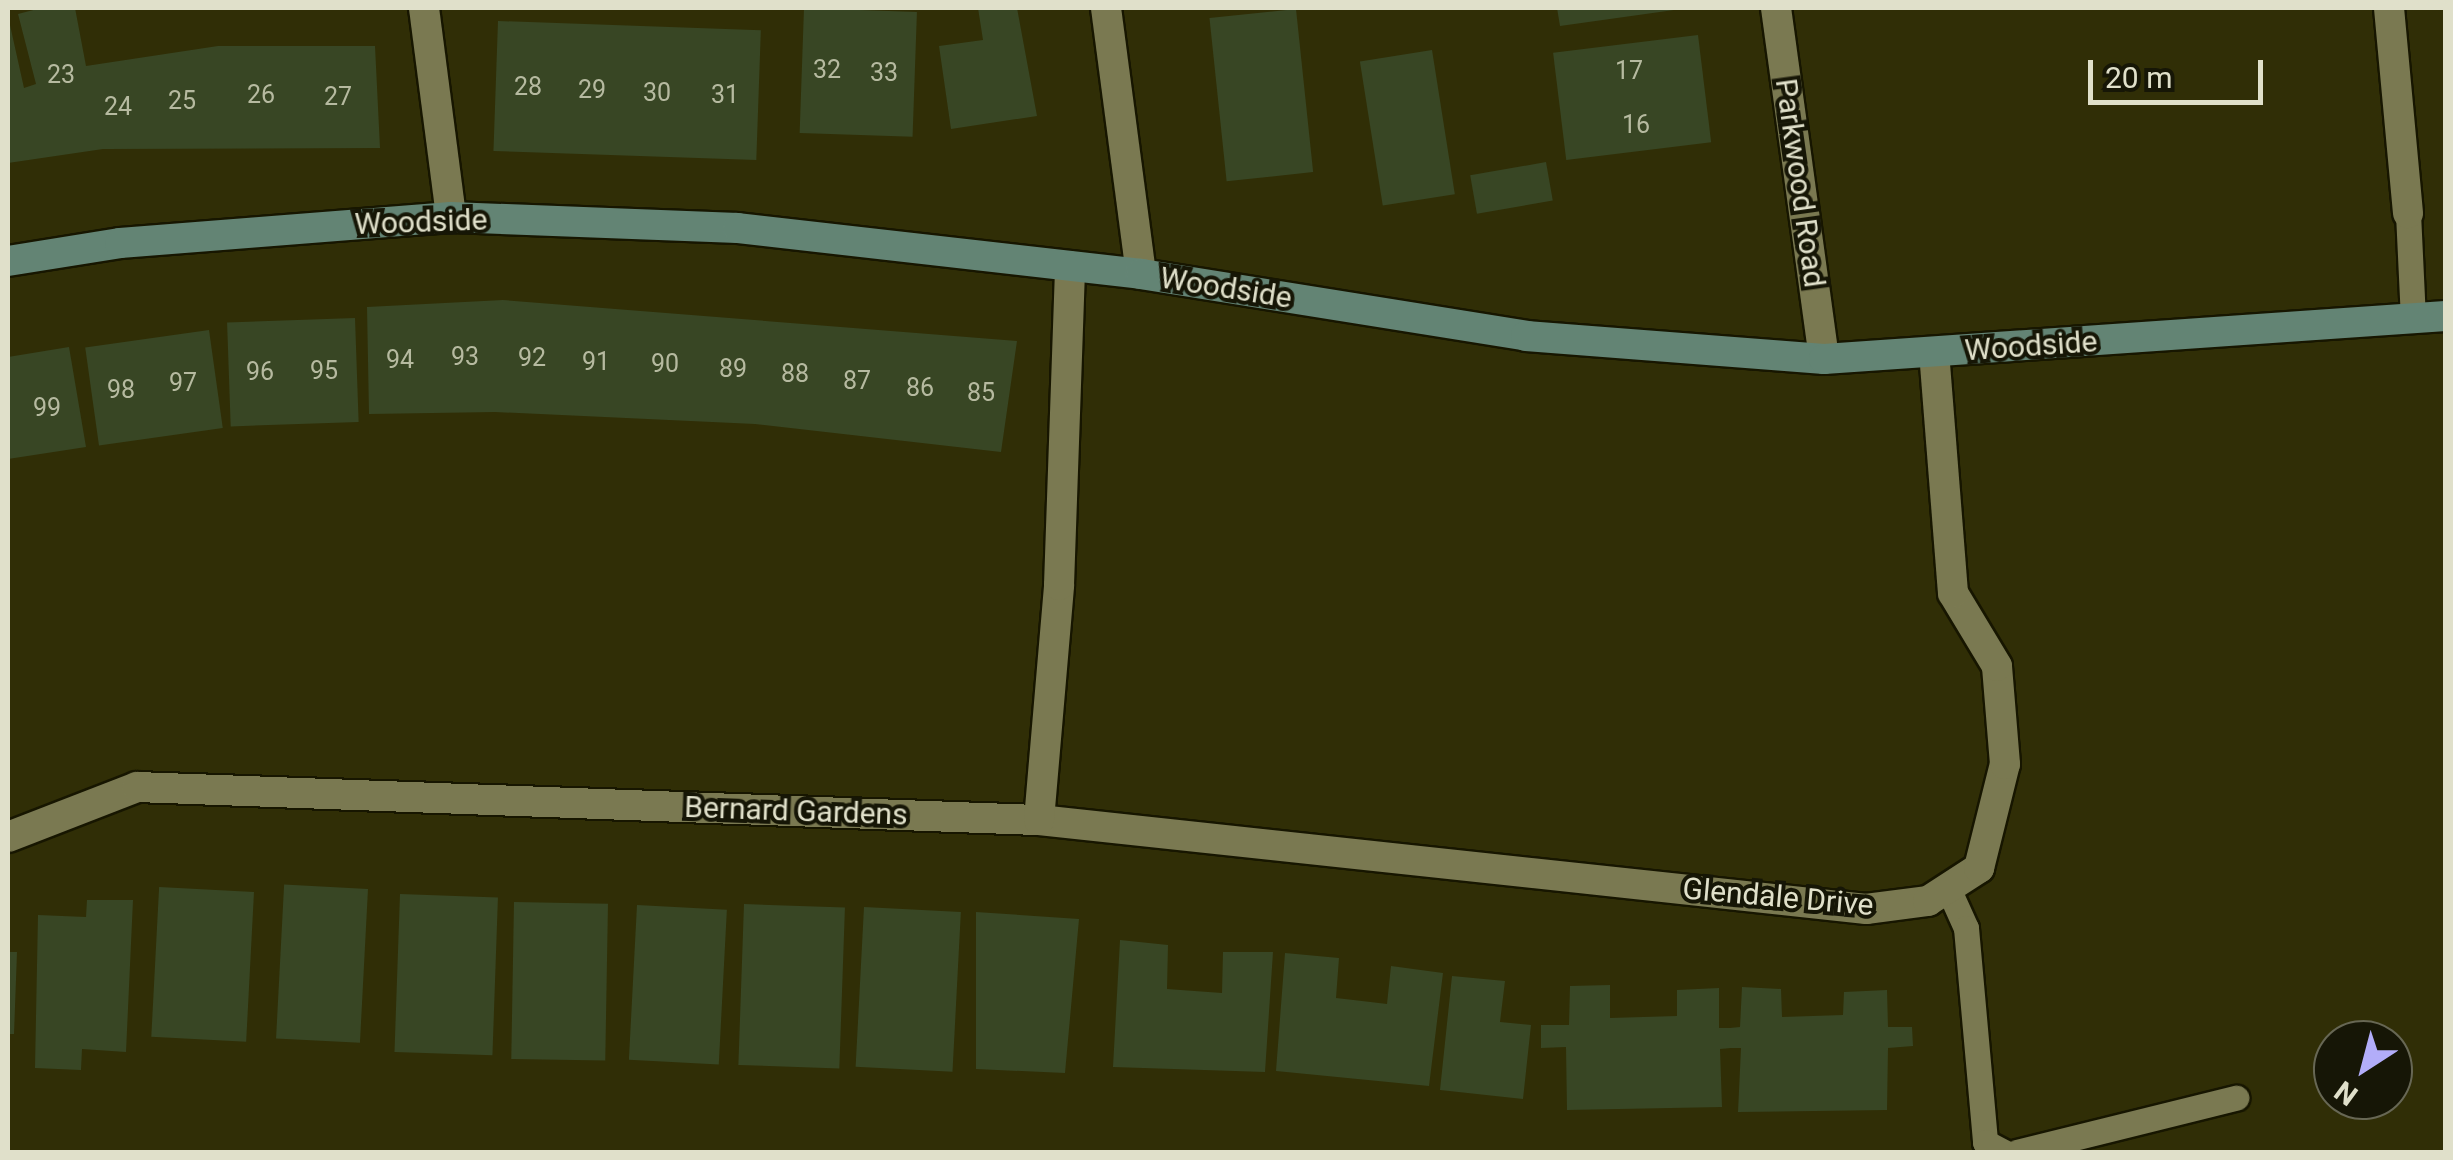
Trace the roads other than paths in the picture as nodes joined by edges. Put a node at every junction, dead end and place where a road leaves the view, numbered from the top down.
1 (424, 8) edge
2 (1106, 8) edge
3 (1776, 8) edge
4 (2389, 8) edge
5 (2408, 213) joint
6 (450, 217) junction
7 (8, 261) edge
8 (1070, 266) junction
9 (1140, 274) junction
10 (2446, 316) edge
11 (2412, 319) junction
12 (1934, 353) junction
13 (1824, 359) junction
14 (1039, 820) junction
15 (8, 837) edge
16 (1948, 888) junction
17 (2236, 1098) dead end
18 (2004, 1152) edge
19 (2017, 1152) edge

1 - 6 street
2 - 9 street
3 - 13 street, Parkwood Road
4 - 5 street
5 - 11 lane
6 - 7 street, Woodside
6 - 8 street, Woodside
8 - 9 street, Woodside
8 - 14 street
9 - 13 street, Woodside
10 - 11 street, Woodside
11 - 12 street, Woodside
12 - 13 street, Woodside
12 - 16 street, Glendale Drive
14 - 15 street, Bernard Gardens
14 - 16 street, Glendale Drive
16 - 18 lane
17 - 19 lane

